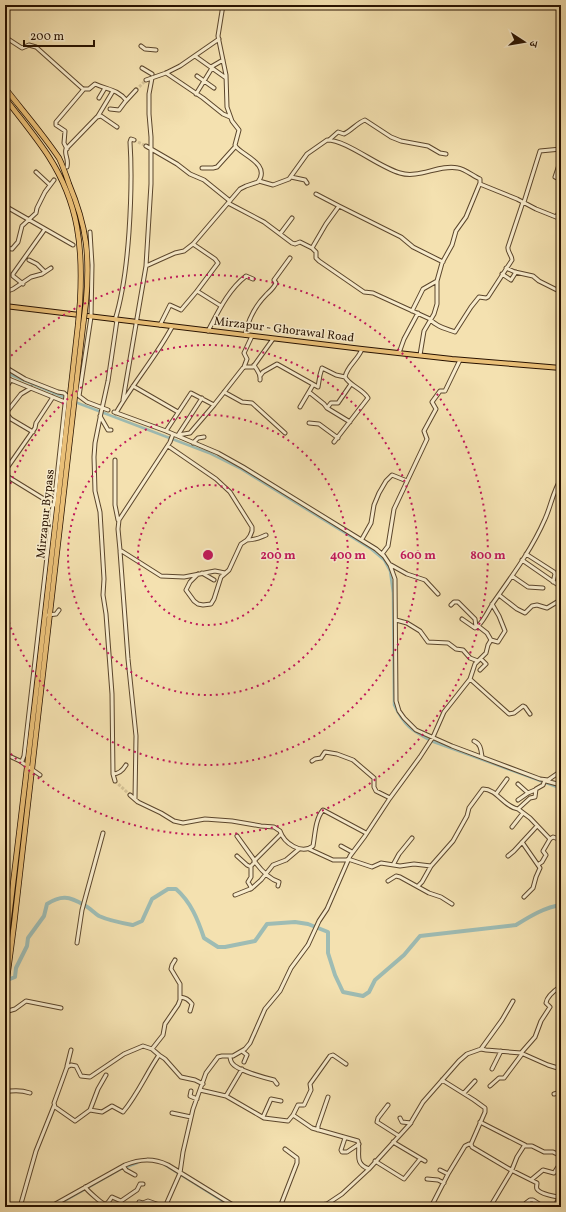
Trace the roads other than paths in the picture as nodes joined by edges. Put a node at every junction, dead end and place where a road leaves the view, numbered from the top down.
1 (223, 5) edge
2 (5, 37) edge
3 (219, 39) junction
4 (141, 46) dead end
5 (156, 50) dead end
6 (195, 56) junction
7 (223, 60) junction
8 (212, 67) junction
9 (142, 68) dead end
10 (166, 73) junction
11 (152, 74) dead end
12 (197, 76) dead end
13 (152, 78) junction
14 (226, 78) junction
15 (146, 80) tunnel mouth
16 (204, 81) junction
17 (5, 88) edge
18 (105, 88) junction
19 (214, 88) dead end
20 (84, 89) junction
21 (136, 90) tunnel mouth
22 (113, 91) junction
23 (196, 94) junction
24 (5, 98) edge
25 (99, 98) dead end
26 (126, 100) junction
27 (110, 109) dead end
28 (98, 116) junction
29 (230, 117) junction
30 (117, 127) dead end
31 (134, 140) dead end
32 (329, 140) junction
33 (146, 146) tunnel mouth
34 (235, 147) junction
35 (67, 149) junction
36 (151, 149) junction
37 (561, 149) edge
38 (446, 154) dead end
39 (561, 159) edge
40 (560, 165) edge
41 (67, 167) dead end
42 (202, 168) dead end
43 (36, 172) dead end
44 (291, 177) junction
45 (54, 180) dead end
46 (561, 180) edge
47 (259, 181) junction
48 (307, 183) dead end
49 (480, 184) junction
50 (50, 185) junction
51 (316, 194) dead end
52 (229, 202) junction
53 (524, 202) junction
54 (5, 206) edge
55 (339, 206) junction
56 (561, 209) edge
57 (556, 217) junction
58 (292, 218) dead end
59 (561, 219) edge
60 (29, 220) junction
61 (45, 229) junction
62 (90, 232) dead end
63 (280, 234) junction
64 (193, 244) junction
65 (73, 245) dead end
66 (5, 248) edge
67 (312, 248) junction
68 (290, 258) dead end
69 (29, 260) dead end
70 (443, 262) junction
71 (146, 266) junction
72 (51, 268) dead end
73 (506, 268) junction
74 (44, 271) junction
75 (516, 272) junction
76 (502, 274) junction
77 (253, 280) dead end
78 (437, 281) junction
79 (22, 284) junction
80 (197, 291) junction
81 (5, 292) edge
82 (561, 292) edge
83 (5, 306) edge
84 (221, 306) junction
85 (412, 311) junction
86 (418, 313) junction
87 (91, 317) junction
88 (430, 319) junction
89 (116, 320) junction
90 (137, 322) junction
91 (80, 325) junction
92 (160, 325) junction
93 (172, 327) junction
94 (208, 331) junction
95 (245, 335) junction
96 (252, 336) junction
97 (273, 339) junction
98 (362, 349) junction
99 (399, 353) junction
100 (420, 355) junction
101 (460, 360) junction
102 (254, 366) junction
103 (5, 367) edge
104 (244, 367) junction
105 (561, 368) edge
106 (5, 376) edge
107 (344, 377) junction
108 (10, 380) junction
109 (351, 384) junction
110 (314, 385) junction
111 (133, 386) junction
112 (30, 388) junction
113 (5, 389) edge
114 (224, 392) junction
115 (309, 392) junction
116 (53, 397) junction
117 (202, 398) junction
118 (65, 400) junction
119 (123, 400) junction
120 (214, 404) junction
121 (300, 407) dead end
122 (327, 408) junction
123 (108, 410) dead end
124 (101, 412) junction
125 (178, 412) junction
126 (6, 413) edge
127 (350, 422) junction
128 (309, 423) dead end
129 (111, 430) dead end
130 (166, 431) junction
131 (32, 432) junction
132 (285, 433) dead end
133 (172, 436) junction
134 (177, 436) junction
135 (204, 437) dead end
136 (338, 438) junction
137 (334, 442) dead end
138 (193, 443) junction
139 (169, 444) junction
140 (115, 460) dead end
141 (5, 471) edge
142 (5, 475) edge
143 (561, 479) edge
144 (407, 481) junction
145 (560, 484) edge
146 (53, 505) junction
147 (118, 522) junction
148 (266, 535) dead end
149 (362, 539) junction
150 (247, 540) junction
151 (120, 551) junction
152 (382, 554) junction
153 (526, 554) junction
154 (522, 560) junction
155 (389, 564) junction
156 (226, 573) junction
157 (200, 574) junction
158 (512, 576) junction
159 (214, 580) dead end
160 (553, 582) junction
161 (561, 587) edge
162 (543, 588) dead end
163 (438, 594) dead end
164 (499, 595) junction
165 (561, 600) edge
166 (492, 604) junction
167 (451, 605) dead end
168 (59, 610) dead end
169 (47, 616) junction
170 (462, 618) dead end
171 (396, 620) junction
172 (477, 626) junction
173 (491, 640) junction
174 (479, 660) junction
175 (480, 670) dead end
176 (470, 679) junction
177 (530, 714) dead end
178 (431, 739) junction
179 (474, 740) dead end
180 (5, 754) edge
181 (482, 757) junction
182 (20, 761) junction
183 (312, 761) dead end
184 (126, 765) dead end
185 (30, 769) junction
186 (561, 771) edge
187 (113, 774) junction
188 (40, 775) dead end
189 (507, 779) dead end
190 (115, 781) tunnel mouth
191 (544, 781) junction
192 (518, 784) dead end
193 (561, 785) edge
194 (535, 790) junction
195 (528, 793) junction
196 (496, 794) junction
197 (130, 795) tunnel mouth
198 (390, 798) junction
199 (134, 799) junction
200 (518, 800) dead end
201 (518, 809) junction
202 (523, 813) junction
203 (537, 826) junction
204 (512, 827) dead end
205 (103, 832) dead end
206 (366, 833) junction
207 (281, 834) junction
208 (237, 836) dead end
209 (412, 838) dead end
210 (550, 839) junction
211 (561, 840) edge
212 (522, 842) junction
213 (341, 846) dead end
214 (299, 849) junction
215 (309, 849) junction
216 (352, 852) junction
217 (236, 856) dead end
218 (508, 856) dead end
219 (348, 859) junction
220 (255, 861) junction
221 (539, 864) junction
222 (393, 865) junction
223 (431, 866) junction
224 (251, 867) junction
225 (266, 873) junction
226 (388, 881) dead end
227 (278, 886) dead end
228 (418, 886) junction
229 (251, 888) junction
230 (235, 895) dead end
231 (524, 897) dead end
232 (452, 904) dead end
233 (77, 943) dead end
234 (5, 950) edge
235 (175, 960) dead end
236 (561, 986) edge
237 (5, 994) edge
238 (180, 997) junction
239 (513, 1001) dead end
240 (61, 1008) dead end
241 (190, 1011) dead end
242 (5, 1012) edge
243 (152, 1049) junction
244 (481, 1049) junction
245 (71, 1050) dead end
246 (242, 1050) junction
247 (501, 1052) junction
248 (521, 1054) junction
249 (159, 1056) junction
250 (230, 1057) junction
251 (244, 1062) dead end
252 (346, 1064) dead end
253 (67, 1067) junction
254 (242, 1069) junction
255 (492, 1069) dead end
256 (561, 1069) edge
257 (106, 1075) dead end
258 (443, 1081) junction
259 (475, 1081) dead end
260 (203, 1084) junction
261 (277, 1084) dead end
262 (490, 1086) dead end
263 (200, 1090) junction
264 (191, 1091) dead end
265 (561, 1091) edge
266 (5, 1092) edge
267 (30, 1093) dead end
268 (464, 1093) junction
269 (554, 1094) dead end
270 (226, 1096) junction
271 (328, 1098) dead end
272 (197, 1099) junction
273 (281, 1101) dead end
274 (388, 1105) dead end
275 (54, 1106) junction
276 (90, 1110) junction
277 (172, 1113) dead end
278 (293, 1115) junction
279 (191, 1117) junction
280 (263, 1117) junction
281 (400, 1118) dead end
282 (480, 1122) junction
283 (411, 1124) junction
284 (318, 1130) junction
285 (399, 1136) junction
286 (345, 1138) junction
287 (394, 1142) junction
288 (359, 1144) junction
289 (525, 1145) junction
290 (471, 1146) junction
291 (285, 1150) dead end
292 (561, 1156) edge
293 (420, 1159) junction
294 (375, 1161) junction
295 (425, 1161) dead end
296 (561, 1162) edge
297 (124, 1167) junction
298 (368, 1168) junction
299 (440, 1170) dead end
300 (512, 1170) junction
301 (135, 1174) dead end
302 (180, 1174) junction
303 (448, 1174) junction
304 (427, 1179) dead end
305 (531, 1180) junction
306 (444, 1183) junction
307 (144, 1184) dead end
308 (85, 1188) junction
309 (560, 1197) edge
310 (139, 1202) dead end
311 (20, 1207) edge
312 (50, 1207) edge
313 (165, 1207) edge
314 (236, 1207) edge
315 (280, 1207) edge
316 (309, 1207) edge
317 (431, 1207) edge
318 (490, 1207) edge
319 (528, 1207) edge
320 (544, 1207) edge
321 (555, 1207) edge

1 - 3 street
2 - 20 street
3 - 6 street
3 - 7 street
4 - 5 street
6 - 8 street
6 - 10 street
7 - 8 street
7 - 14 street
8 - 14 street
8 - 16 street
9 - 11 street
10 - 13 street
10 - 23 street
12 - 16 street
13 - 15 street
13 - 36 street
14 - 29 street
16 - 19 street
16 - 23 street
17 - 91 highway, Mirzapur Bypass, bridge
18 - 20 street
18 - 22 street
18 - 25 street
20 - 35 street
21 - 26 street
22 - 26 street
22 - 28 street
23 - 29 street
24 - 91 highway, Mirzapur Bypass, bridge
26 - 27 street
28 - 30 street
28 - 35 street
29 - 34 street
31 - 89 street
32 - 38 street
32 - 44 street
32 - 49 street
33 - 36 street
34 - 42 street
34 - 47 street
35 - 41 street
36 - 52 street
36 - 71 street
37 - 53 street
39 - 40 street
40 - 46 street
43 - 50 street
44 - 47 street
44 - 48 street
45 - 50 street
47 - 52 street
49 - 53 street
49 - 70 street
50 - 60 street
51 - 55 street
52 - 63 street
52 - 64 street
53 - 57 street
53 - 73 street
54 - 60 street
55 - 67 street
55 - 70 street
56 - 57 street
57 - 59 street
58 - 63 street
60 - 61 street
60 - 66 street
61 - 65 street
61 - 79 street
62 - 87 street
63 - 67 street
64 - 71 street
64 - 80 street
67 - 85 street
68 - 95 street
69 - 74 street
70 - 78 street
71 - 90 street
72 - 74 street
73 - 75 street
73 - 76 street
74 - 79 street
75 - 76 street
75 - 82 street
76 - 88 street
77 - 84 street
78 - 85 street
78 - 88 street
79 - 81 street
80 - 84 street
80 - 92 street
83 - 87 main road, Mirzapur - Ghorawal Road
84 - 94 street
85 - 86 street
86 - 88 street
86 - 99 street
87 - 89 main road, Mirzapur - Ghorawal Road
87 - 124 street
88 - 100 street
89 - 90 main road, Mirzapur - Ghorawal Road
89 - 124 street
90 - 92 main road, Mirzapur - Ghorawal Road
90 - 119 street
91 - 169 highway, Mirzapur Bypass
92 - 93 main road, Mirzapur - Ghorawal Road
93 - 94 main road, Mirzapur - Ghorawal Road
93 - 111 street
94 - 95 main road, Mirzapur - Ghorawal Road
95 - 96 main road, Mirzapur - Ghorawal Road
96 - 97 main road, Mirzapur - Ghorawal Road
96 - 104 street
97 - 98 main road, Mirzapur - Ghorawal Road
97 - 102 street
98 - 99 main road, Mirzapur - Ghorawal Road
98 - 107 street
99 - 100 main road, Mirzapur - Ghorawal Road
100 - 101 main road, Mirzapur - Ghorawal Road
101 - 105 main road, Mirzapur - Ghorawal Road
101 - 144 street
102 - 104 street
102 - 110 street
103 - 118 street
104 - 114 street
106 - 108 street
107 - 109 street
107 - 110 street
108 - 112 street
108 - 113 street
109 - 122 street
109 - 127 street
110 - 115 street
111 - 119 street
111 - 125 street
112 - 116 street
112 - 126 street
114 - 120 street
114 - 132 street
115 - 121 street
115 - 122 street
116 - 118 street
116 - 131 street
117 - 120 street
117 - 125 street
117 - 134 street
118 - 146 street
119 - 130 street
120 - 134 street
122 - 127 street
123 - 124 street
124 - 129 street
124 - 187 street
125 - 130 street
126 - 131 street
127 - 136 street
128 - 136 street
130 - 133 street
131 - 141 street
133 - 134 street
133 - 139 street
134 - 138 street
135 - 138 street
136 - 137 street
138 - 149 street
139 - 147 street
139 - 150 street
140 - 147 street
142 - 146 street
143 - 145 street
144 - 149 street
144 - 152 street
145 - 153 street
146 - 182 street
147 - 151 street
148 - 150 street
149 - 152 street
150 - 156 street
151 - 157 street
151 - 199 street
152 - 155 street
153 - 154 street
153 - 160 street
154 - 158 street
154 - 160 street
155 - 163 street
155 - 171 street
156 - 157 street
156 - 157 street
157 - 159 street
158 - 162 street
158 - 164 street
160 - 161 street
164 - 165 street
164 - 166 street
166 - 172 street
166 - 173 street
167 - 172 street
168 - 169 street
169 - 185 highway, Mirzapur Bypass
170 - 172 street
171 - 174 street
171 - 178 street
172 - 173 street
173 - 174 street
174 - 175 street
174 - 176 street
176 - 177 street
176 - 178 street
178 - 181 street
178 - 198 street
179 - 181 street
180 - 182 street
181 - 191 street
182 - 185 street
183 - 198 street
184 - 187 street
185 - 188 street
185 - 234 highway, Mirzapur Bypass
185 - 237 highway, Mirzapur Bypass
186 - 191 street
187 - 190 street
189 - 196 street
191 - 193 street
191 - 194 street
192 - 195 street
194 - 195 street
194 - 201 street
195 - 200 street
196 - 201 street
196 - 223 street
197 - 199 street
198 - 206 street
199 - 207 street
201 - 202 street
202 - 203 street
202 - 204 street
203 - 210 street
203 - 212 street
205 - 233 street
206 - 215 street
206 - 216 street
207 - 214 street
207 - 220 street
208 - 220 street
209 - 222 street
210 - 211 street
210 - 221 street
212 - 218 street
212 - 221 street
213 - 216 street
214 - 215 street
214 - 225 street
215 - 219 street
216 - 219 street
217 - 224 street
219 - 222 street
219 - 246 street
220 - 224 street
220 - 225 street
221 - 231 street
222 - 223 street
223 - 228 street
224 - 229 street
225 - 227 street
225 - 229 street
226 - 228 street
228 - 232 street
229 - 230 street
235 - 238 street
236 - 248 street
238 - 241 street
238 - 243 street
239 - 244 street
240 - 242 street
243 - 249 street
243 - 253 street
244 - 247 street
244 - 258 street
245 - 253 street
246 - 250 street
246 - 251 street
247 - 248 street
247 - 255 street
248 - 256 street
248 - 262 street
249 - 260 street
249 - 276 street
250 - 254 street
250 - 260 street
252 - 278 street
253 - 275 street
254 - 261 street
254 - 270 street
257 - 276 street
258 - 268 street
258 - 283 street
259 - 268 street
260 - 263 street
263 - 270 street
263 - 272 street
264 - 272 street
265 - 269 street
266 - 267 street
268 - 282 street
270 - 280 street
271 - 284 street
272 - 279 street
273 - 280 street
274 - 285 street
275 - 276 street
275 - 311 street
277 - 279 street
278 - 280 street
278 - 284 street
279 - 302 street
281 - 283 street
282 - 289 street
282 - 290 street
283 - 285 street
284 - 286 street
285 - 287 street
286 - 288 street
286 - 288 street
287 - 293 street
287 - 294 street
288 - 298 street
289 - 292 street
289 - 300 street
290 - 300 street
290 - 303 street
291 - 315 street
293 - 294 street
293 - 295 street
294 - 298 street
296 - 305 street
297 - 301 street
297 - 302 street
297 - 308 street
298 - 316 street
299 - 303 street
300 - 305 street
300 - 318 street
302 - 313 street
302 - 314 street
303 - 306 street
304 - 306 street
305 - 309 street
306 - 317 street
307 - 308 street
308 - 312 street
309 - 321 street
310 - 313 street
319 - 320 street

